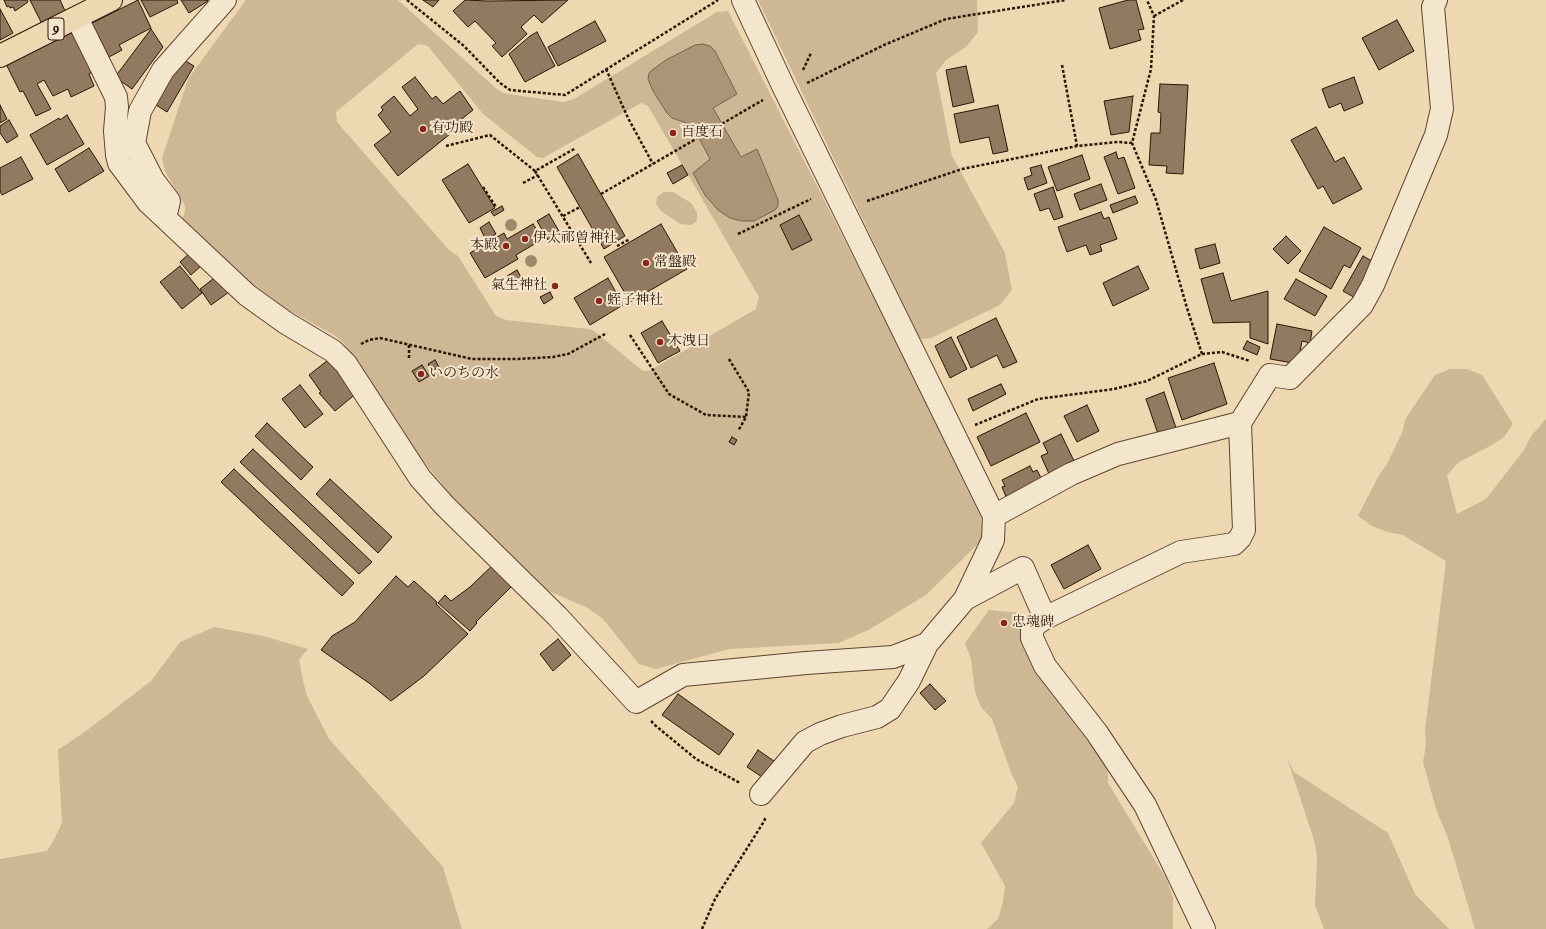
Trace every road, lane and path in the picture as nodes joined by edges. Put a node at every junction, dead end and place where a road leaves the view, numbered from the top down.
1 (110, 0) edge
2 (225, 0) edge
3 (406, 0) edge
4 (718, 0) edge
5 (743, 0) edge
6 (1066, 0) edge
7 (1147, 0) edge
8 (1183, 0) edge
9 (1436, 0) edge
10 (1154, 16) junction
11 (77, 18) junction
12 (0, 56) edge
13 (1062, 65) dead end
14 (606, 70) junction
15 (777, 96) junction
16 (1132, 143) junction
17 (446, 146) dead end
18 (1077, 146) junction
19 (576, 148) dead end
20 (653, 164) junction
21 (536, 171) junction
22 (538, 175) junction
23 (523, 183) dead end
24 (483, 187) dead end
25 (833, 188) junction
26 (601, 194) dead end
27 (496, 207) dead end
28 (580, 207) dead end
29 (843, 209) junction
30 (563, 216) junction
31 (165, 218) junction
32 (738, 234) dead end
33 (630, 239) dead end
34 (617, 246) dead end
35 (591, 263) dead end
36 (607, 333) dead end
37 (630, 335) dead end
38 (409, 345) junction
39 (1202, 354) junction
40 (729, 359) dead end
41 (342, 360) junction
42 (409, 360) dead end
43 (1270, 375) junction
44 (746, 416) junction
45 (1240, 423) junction
46 (738, 431) dead end
47 (953, 434) junction
48 (994, 516) junction
49 (965, 599) junction
50 (1045, 618) junction
51 (927, 644) junction
52 (636, 702) junction
53 (761, 794) junction
54 (702, 929) edge
55 (1204, 929) edge

1 - 11 main road, 9
2 - 31 street
3 - 14 path
4 - 14 path
5 - 15 street
6 - 15 path
7 - 10 path
8 - 10 path
9 - 43 street
10 - 16 path
11 - 12 main road, 9
11 - 31 street
13 - 18 path
14 - 20 path
15 - 20 path
15 - 25 street
16 - 18 path
16 - 39 path
17 - 21 path
18 - 29 path
19 - 21 path
20 - 26 path
21 - 22 path
22 - 23 path
22 - 30 path
24 - 27 path
25 - 29 street
25 - 32 path
28 - 30 path
29 - 47 street
30 - 35 path
31 - 41 street
33 - 34 path
36 - 38 path
37 - 44 path
38 - 41 path
38 - 42 path
39 - 43 path
39 - 47 path
40 - 44 path
41 - 52 street
43 - 45 street
44 - 46 path
45 - 48 street
45 - 50 street
47 - 48 street
48 - 49 street
49 - 50 street
49 - 51 street
50 - 55 street
51 - 52 street
51 - 53 street
52 - 53 path
53 - 54 path

